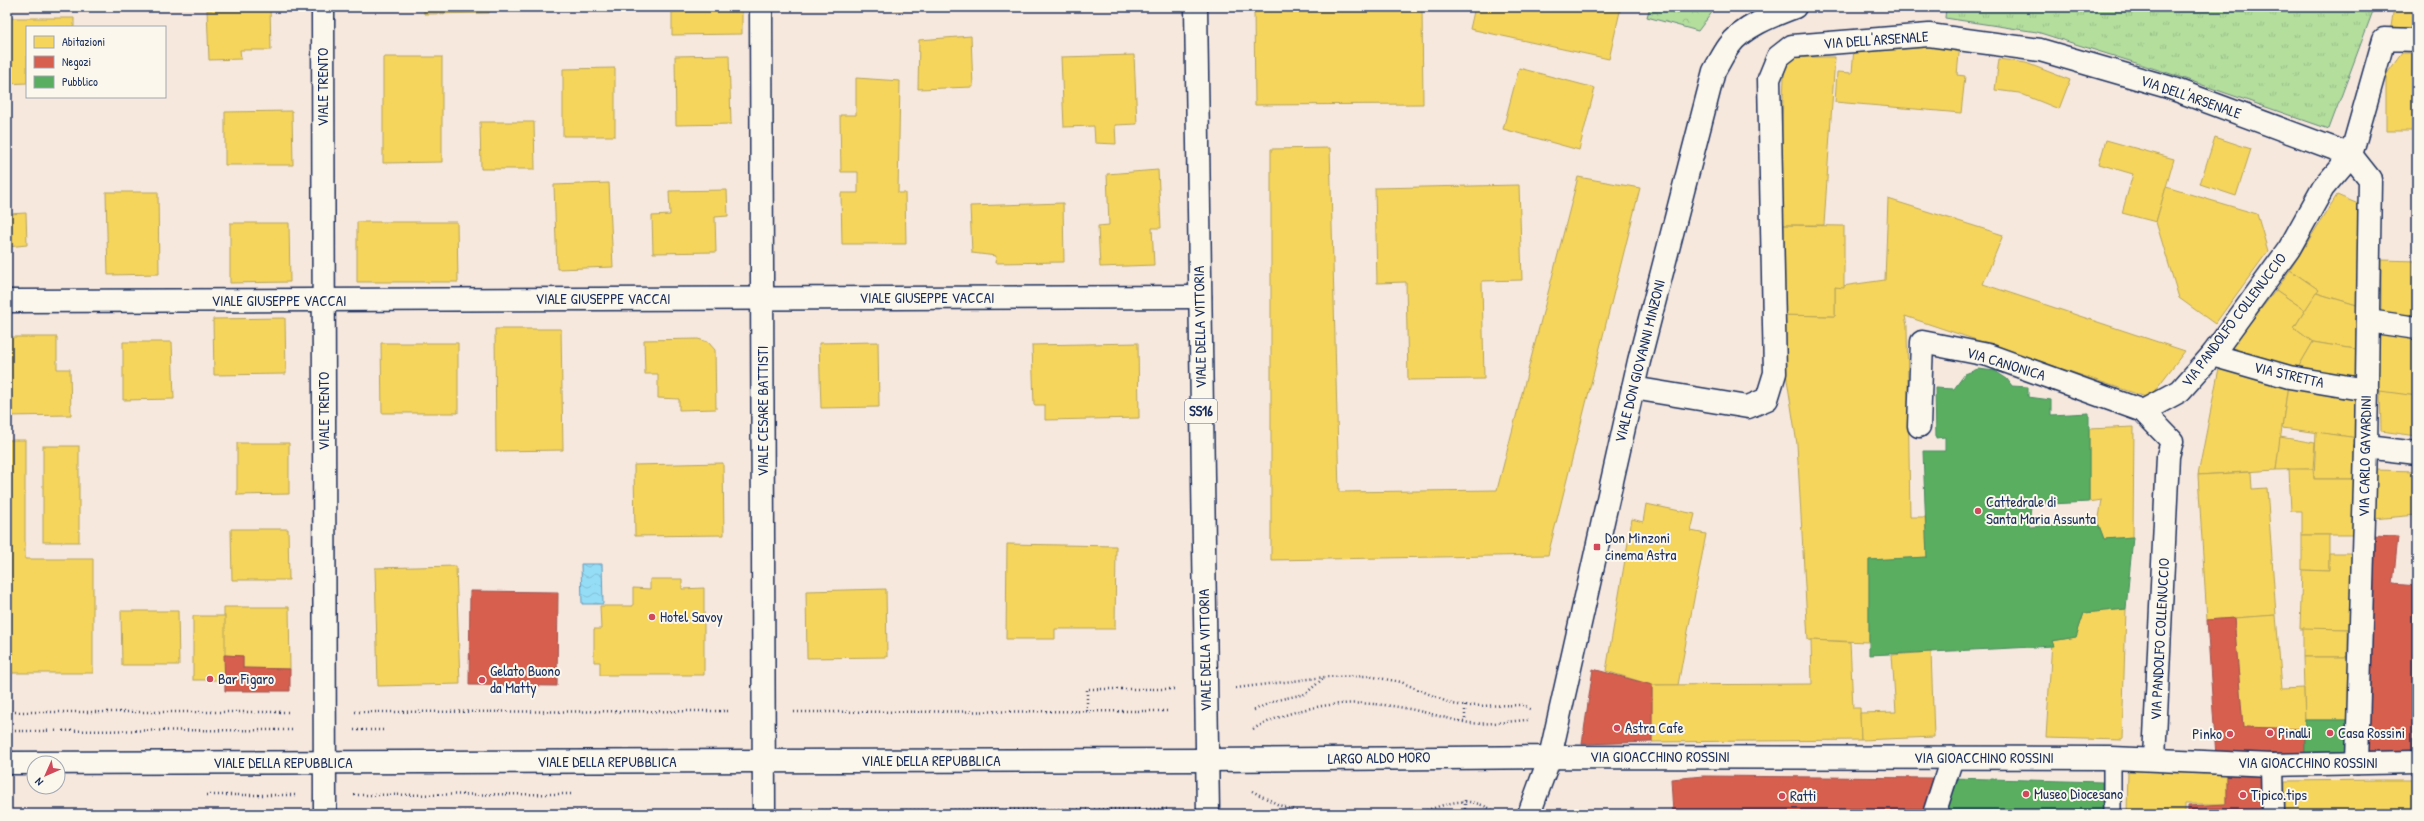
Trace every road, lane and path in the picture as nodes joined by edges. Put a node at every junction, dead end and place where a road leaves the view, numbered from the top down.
1 (323, 7) edge
2 (761, 7) edge
3 (1196, 7) edge
4 (1796, 7) edge
5 (2417, 40) edge
6 (2352, 155) junction
7 (1200, 297) junction
8 (762, 299) junction
9 (7, 301) edge
10 (324, 301) junction
11 (2368, 321) junction
12 (2417, 328) edge
13 (2212, 355) junction
14 (1633, 388) junction
15 (2367, 390) junction
16 (2143, 411) junction
17 (1920, 426) dead end
18 (2366, 447) junction
19 (2417, 453) edge
20 (1325, 677) junction
21 (1232, 688) dead end
22 (1183, 689) dead end
23 (1465, 706) junction
24 (1254, 710) dead end
25 (731, 711) dead end
26 (1087, 711) junction
27 (1167, 711) dead end
28 (7, 712) edge
29 (290, 712) dead end
30 (355, 712) dead end
31 (794, 712) dead end
32 (1535, 712) dead end
33 (1530, 720) dead end
34 (1465, 722) junction
35 (290, 730) dead end
36 (1250, 730) dead end
37 (7, 731) edge
38 (1550, 757) junction
39 (1952, 758) junction
40 (2112, 758) junction
41 (2154, 759) junction
42 (1207, 760) junction
43 (763, 762) junction
44 (2417, 762) edge
45 (7, 763) edge
46 (2357, 763) junction
47 (325, 764) junction
48 (2272, 764) junction
49 (579, 794) dead end
50 (355, 795) dead end
51 (1465, 800) junction
52 (1168, 809) dead end
53 (1088, 810) junction
54 (731, 811) dead end
55 (794, 811) dead end
56 (261, 814) edge
57 (290, 814) edge
58 (325, 814) edge
59 (355, 814) edge
60 (764, 814) edge
61 (1088, 814) edge
62 (1208, 814) edge
63 (1416, 814) edge
64 (1465, 814) edge
65 (1488, 814) edge
66 (1529, 814) edge
67 (1934, 814) edge
68 (2112, 814) edge
69 (2273, 814) edge

1 - 10 street, VIALE TRENTO
2 - 8 street, VIALE CESARE BATTISTI
3 - 7 street, VIALE DELLA VITTORIA / SS16
4 - 14 street, VIALE DON GIOVANNI MINZONI
5 - 6 street, VIA PANDOLFO COLLENUCCIO
6 - 11 street, VIA CARLO GAVARDINI
6 - 13 street, VIA PANDOLFO COLLENUCCIO
6 - 14 street, VIA DELL'ARSENALE
7 - 8 street, VIALE GIUSEPPE VACCAI
7 - 42 street, VIALE DELLA VITTORIA / SS16
8 - 10 street, VIALE GIUSEPPE VACCAI
8 - 43 street, VIALE CESARE BATTISTI
9 - 10 street, VIALE GIUSEPPE VACCAI
10 - 47 street, VIALE TRENTO
11 - 12 street
11 - 15 street, VIA CARLO GAVARDINI
13 - 15 street, VIA STRETTA
13 - 16 street, VIA PANDOLFO COLLENUCCIO
14 - 38 street, VIALE DON GIOVANNI MINZONI
15 - 18 street, VIA CARLO GAVARDINI
16 - 17 street, VIA CANONICA
16 - 41 street, VIA PANDOLFO COLLENUCCIO
18 - 19 street
18 - 46 street, VIA CARLO GAVARDINI
20 - 21 path
20 - 23 path
20 - 24 path
22 - 26 path
23 - 32 path
23 - 34 path
25 - 30 path
26 - 27 path
26 - 31 path
28 - 29 path
33 - 34 path
34 - 36 path
35 - 37 path
38 - 39 street, VIA GIOACCHINO ROSSINI
38 - 42 street, LARGO ALDO MORO
38 - 66 street, VIALE DON GIOVANNI MINZONI
39 - 40 street, VIA GIOACCHINO ROSSINI
39 - 67 street
40 - 41 street, VIA GIOACCHINO ROSSINI
40 - 68 lane
41 - 48 street, VIA GIOACCHINO ROSSINI
42 - 43 street, VIALE DELLA REPUBBLICA
42 - 62 street, VIALE DELLA VITTORIA / SS16
43 - 47 street, VIALE DELLA REPUBBLICA
43 - 60 street, VIALE CESARE BATTISTI
44 - 46 street, VIA GIOACCHINO ROSSINI
45 - 47 street, VIALE DELLA REPUBBLICA
46 - 48 street, VIA GIOACCHINO ROSSINI
47 - 58 street, VIALE TRENTO
48 - 69 street
49 - 50 path
51 - 63 path
51 - 64 path
51 - 65 path
52 - 53 path
53 - 55 path
53 - 61 path
54 - 59 path
56 - 57 path

